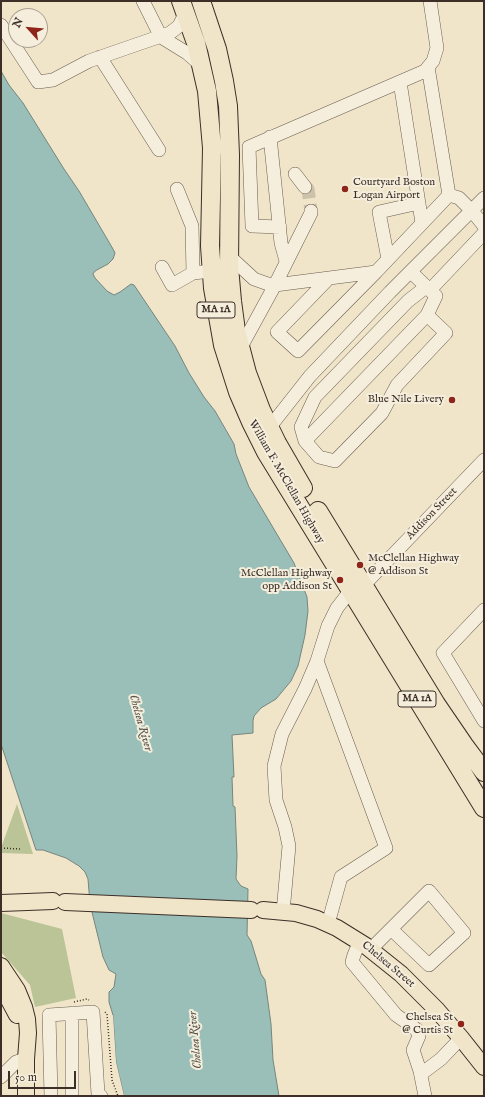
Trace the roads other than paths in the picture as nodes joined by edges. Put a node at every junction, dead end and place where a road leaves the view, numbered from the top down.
1 (143, 1) edge
2 (201, 1) edge
3 (430, 1) edge
4 (184, 6) edge
5 (1, 25) edge
6 (161, 37) junction
7 (100, 57) junction
8 (202, 66) junction
9 (428, 67) junction
10 (400, 82) junction
11 (270, 137) junction
12 (159, 150) dead end
13 (295, 174) dead end
14 (306, 186) tunnel mouth
15 (177, 189) dead end
16 (449, 195) junction
17 (484, 198) edge
18 (419, 203) junction
19 (311, 211) tunnel mouth
20 (472, 211) junction
21 (422, 223) junction
22 (484, 226) edge
23 (280, 227) junction
24 (484, 233) edge
25 (228, 256) junction
26 (388, 259) junction
27 (286, 261) junction
28 (162, 268) dead end
29 (211, 271) junction
30 (376, 272) junction
31 (410, 272) junction
32 (193, 273) junction
33 (329, 278) junction
34 (275, 284) junction
35 (428, 289) junction
36 (427, 315) junction
37 (240, 349) junction
38 (269, 428) junction
39 (305, 441) junction
40 (484, 460) edge
41 (357, 588) junction
42 (484, 610) edge
43 (317, 661) junction
44 (484, 721) edge
45 (484, 772) edge
46 (484, 808) edge
47 (1, 894) edge
48 (54, 901) junction
49 (1, 903) edge
50 (268, 911) junction
51 (328, 924) junction
52 (392, 929) junction
53 (366, 945) junction
54 (1, 966) edge
55 (1, 985) edge
56 (72, 1013) junction
57 (461, 1038) junction
58 (26, 1059) junction
59 (484, 1066) edge
60 (421, 1074) junction
61 (1, 1077) edge
62 (99, 1095) edge
63 (26, 1096) edge
64 (51, 1096) edge
65 (72, 1096) edge
66 (425, 1096) edge

1 - 6 street
2 - 25 highway, William F. McClellan Highway / MA 1A
3 - 9 street
4 - 6 street
4 - 8 highway, William F. McClellan Highway / MA 1A
5 - 7 street
6 - 7 street
6 - 8 street
7 - 12 street
8 - 29 highway, William F. McClellan Highway / MA 1A
9 - 10 street
9 - 16 street
10 - 11 street
10 - 18 street
11 - 23 street
11 - 23 street
13 - 14 street
15 - 32 street
16 - 20 street
16 - 21 street
17 - 20 street
18 - 21 street
18 - 26 street
19 - 27 street
20 - 22 street
20 - 31 street
21 - 26 street
23 - 27 street
24 - 35 street
25 - 34 street
25 - 37 highway, William F. McClellan Highway / MA 1A
26 - 30 street
27 - 34 street
28 - 32 street
29 - 32 street
29 - 41 highway, William F. McClellan Highway / MA 1A
30 - 33 street
30 - 33 street
31 - 35 street
31 - 38 street
33 - 34 street
34 - 37 street
35 - 36 street
35 - 39 street
36 - 39 street
36 - 39 street
37 - 38 highway, William F. McClellan Highway / MA 1A
38 - 41 highway, William F. McClellan Highway / MA 1A
40 - 41 street, Addison Street
41 - 43 street, Addison Street
41 - 45 highway, William F. McClellan Highway / MA 1A
41 - 46 highway, William F. McClellan Highway / MA 1A
42 - 44 street
43 - 50 street, Addison Street
43 - 51 street
47 - 48 main road, Chelsea Street
48 - 49 main road, Chelsea Street
48 - 50 main road, Chelsea Street
50 - 51 main road, Chelsea Street
51 - 53 main road, Chelsea Street
52 - 52 street
52 - 53 street
53 - 57 main road, Chelsea Street
53 - 60 street
54 - 58 main road
55 - 58 main road
56 - 62 street
56 - 64 street
56 - 65 street
57 - 59 main road, Chelsea Street
57 - 60 street
58 - 61 street
58 - 63 main road
60 - 66 street

